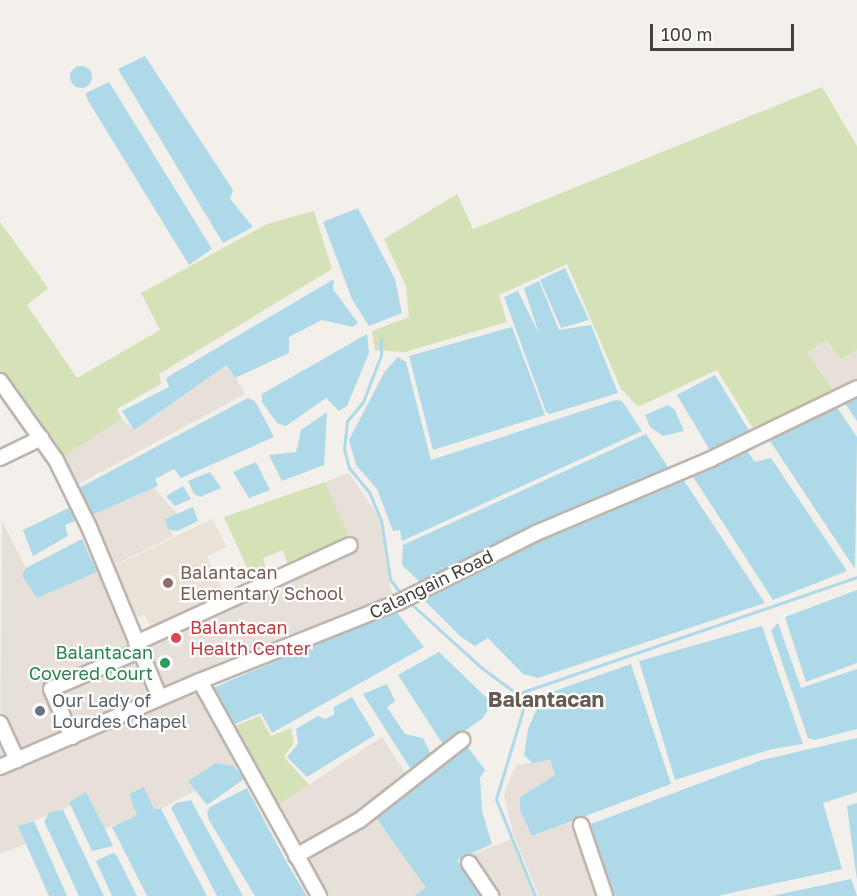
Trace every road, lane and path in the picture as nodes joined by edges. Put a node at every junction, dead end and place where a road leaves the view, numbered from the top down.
1 (0, 381) edge
2 (857, 388) edge
3 (41, 438) junction
4 (0, 458) edge
5 (350, 545) dead end
6 (138, 647) junction
7 (201, 681) junction
8 (160, 698) junction
9 (0, 723) edge
10 (72, 736) junction
11 (462, 740) dead end
12 (17, 760) junction
13 (0, 767) edge
14 (581, 825) dead end
15 (296, 856) junction
16 (469, 863) dead end
17 (319, 896) edge
18 (491, 896) edge
19 (605, 896) edge

1 - 3 street
2 - 7 street, Calangain Road
3 - 4 street
3 - 6 street
5 - 6 street
6 - 8 street
6 - 10 street
7 - 8 street, Calangain Road
7 - 15 street
8 - 10 street, Calangain Road
9 - 12 street
10 - 12 street, Calangain Road
11 - 15 street
12 - 13 street, Calangain Road
14 - 19 street
15 - 17 street
16 - 18 street

